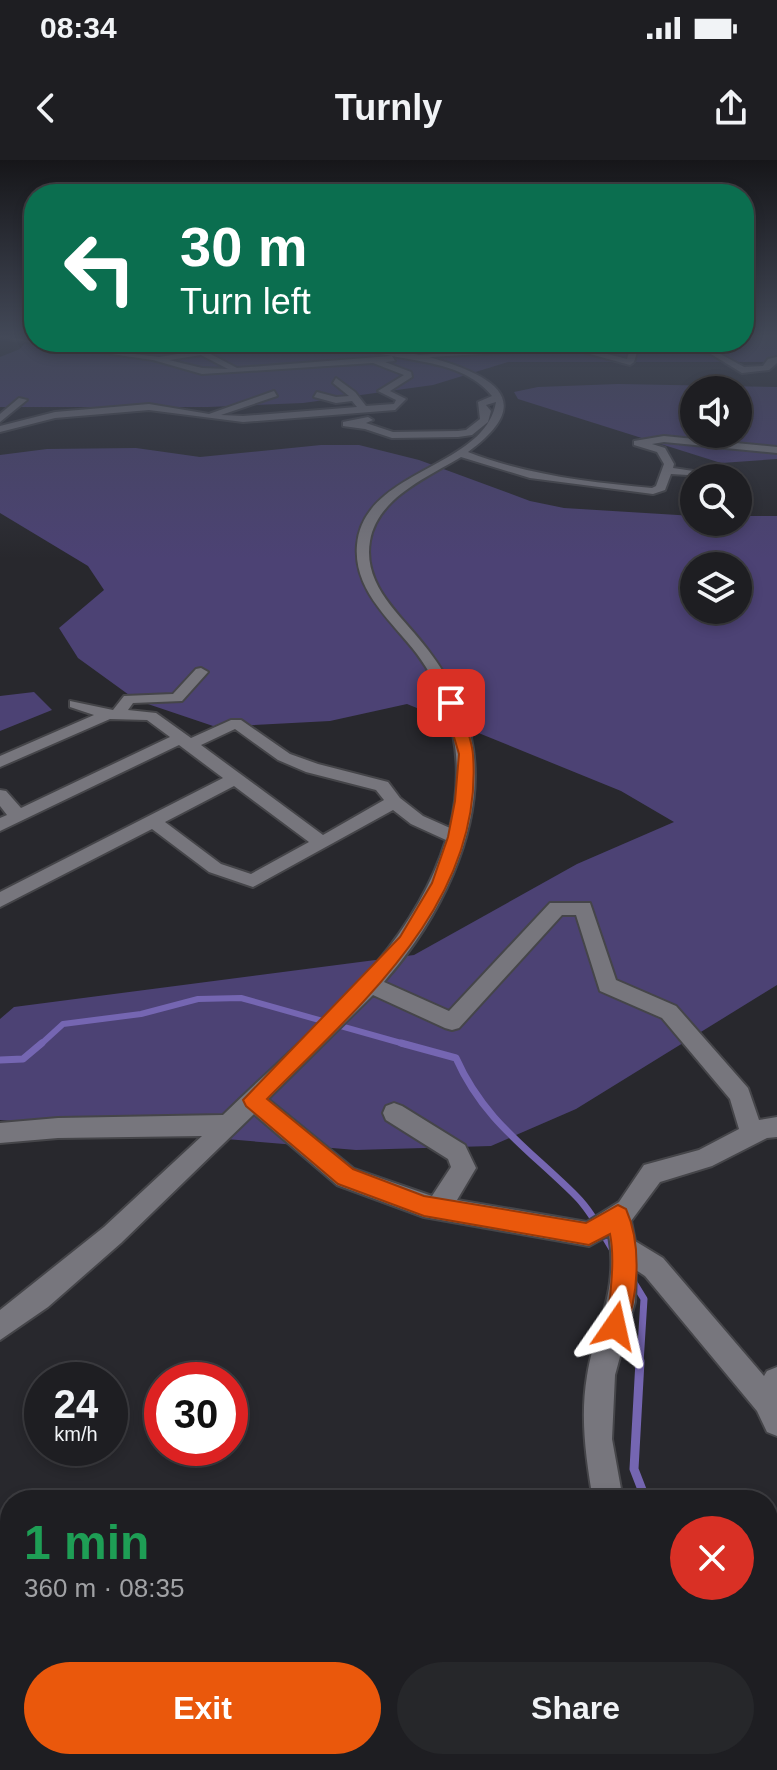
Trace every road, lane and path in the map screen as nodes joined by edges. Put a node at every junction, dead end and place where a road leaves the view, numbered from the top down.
1 (123, 409) edge
2 (161, 409) edge
3 (229, 409) edge
4 (283, 409) edge
5 (363, 409) edge
6 (393, 409) edge
7 (485, 409) edge
8 (503, 409) edge
9 (75, 413) junction
10 (280, 416) junction
11 (205, 417) junction
12 (92, 423) dead end
13 (0, 429) edge
14 (777, 450) edge
15 (461, 453) junction
16 (667, 470) junction
17 (680, 472) edge
18 (201, 672) dead end
19 (75, 704) dead end
20 (113, 714) junction
21 (187, 741) junction
22 (0, 762) edge
23 (234, 779) junction
24 (0, 795) edge
25 (394, 802) junction
26 (18, 816) junction
27 (153, 821) junction
28 (0, 825) edge
29 (456, 837) junction
30 (322, 843) junction
31 (0, 900) edge
32 (366, 986) junction
33 (253, 1100) junction
34 (394, 1113) dead end
35 (228, 1125) junction
36 (777, 1127) edge
37 (0, 1133) edge
38 (752, 1134) junction
39 (438, 1209) junction
40 (615, 1218) junction
41 (624, 1250) junction
42 (0, 1327) edge
43 (774, 1401) edge
44 (606, 1490) edge

1 - 9 street
2 - 11 street
3 - 11 street
4 - 10 street
5 - 10 street
6 - 7 street
8 - 15 street
9 - 12 street
9 - 13 street
10 - 11 street
14 - 16 street
15 - 16 street
15 - 29 street
16 - 17 street
18 - 20 street
19 - 20 street
20 - 21 street
20 - 22 street
21 - 23 street
21 - 25 street
21 - 26 street
23 - 27 street
23 - 30 street
24 - 26 street
25 - 29 street
25 - 30 street
26 - 28 street
27 - 30 street
27 - 31 street
29 - 32 street
32 - 33 street
32 - 38 street
33 - 35 street
33 - 39 street
34 - 39 street
35 - 37 street
35 - 42 street
36 - 38 street
38 - 40 street
39 - 40 street
40 - 41 street
41 - 43 street
41 - 44 street

